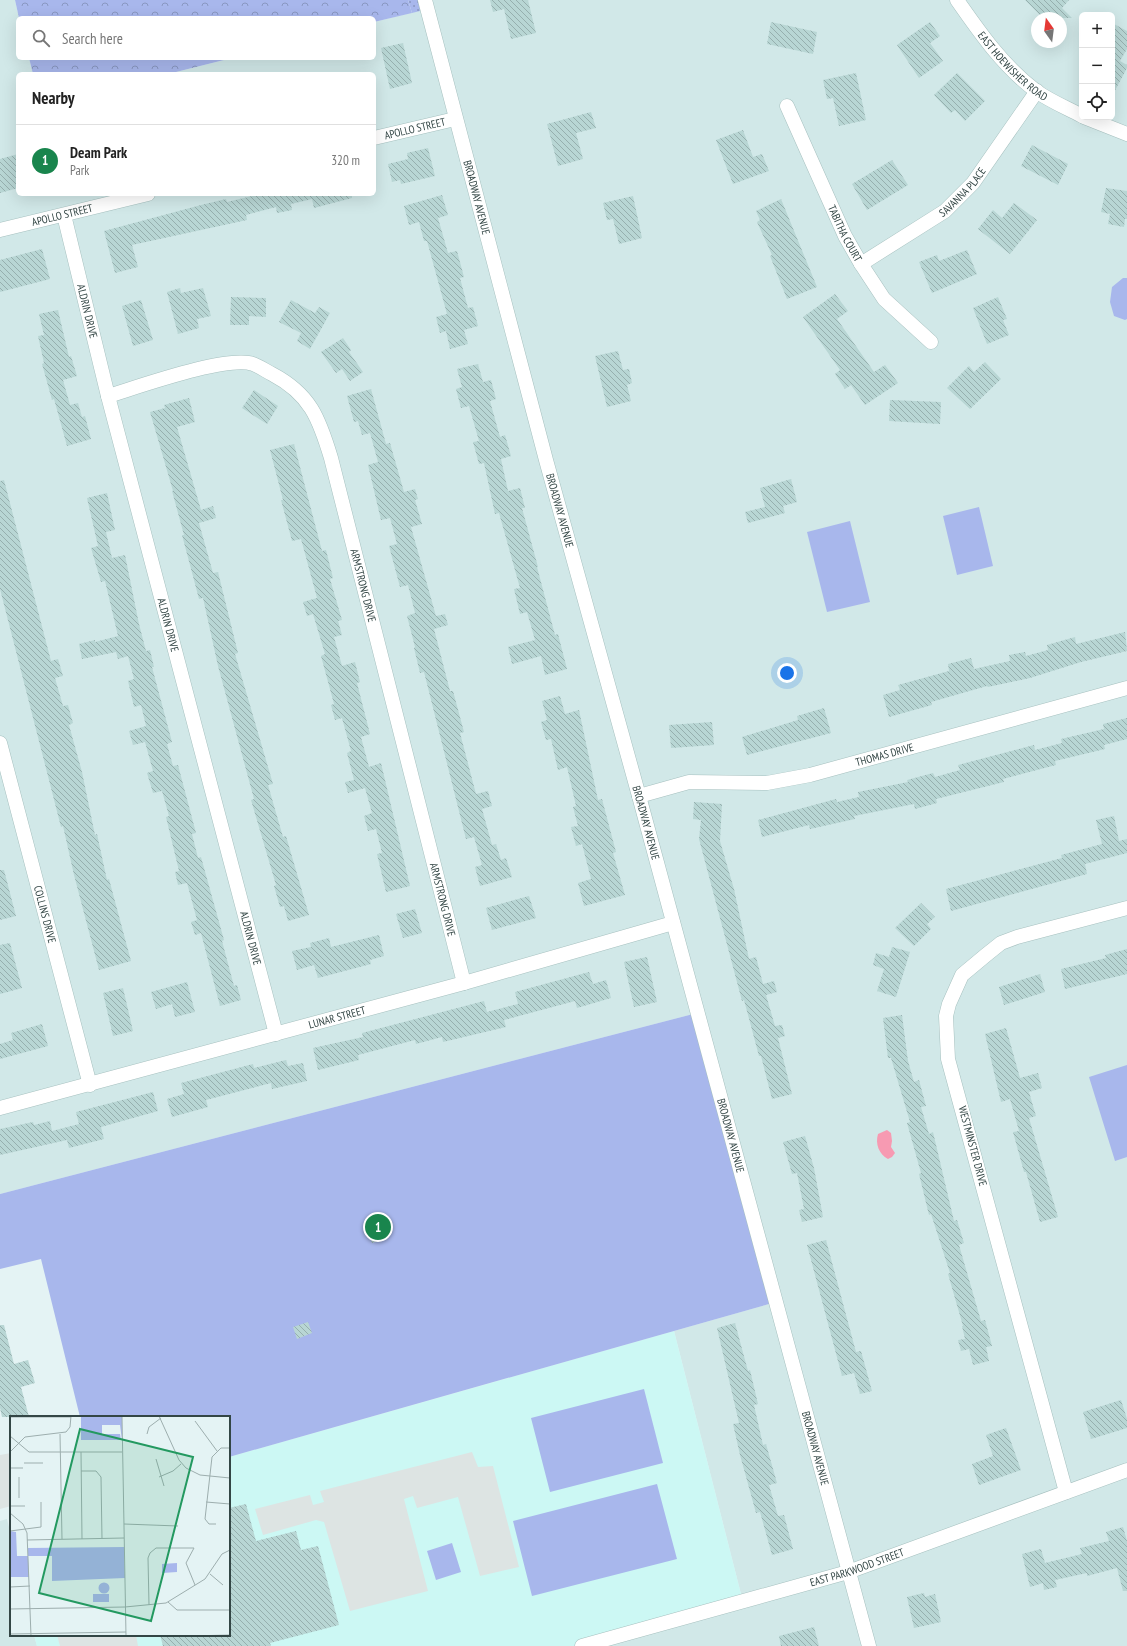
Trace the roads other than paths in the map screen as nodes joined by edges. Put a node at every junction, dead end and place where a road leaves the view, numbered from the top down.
1 (425, 0) edge
2 (957, 0) edge
3 (1037, 91) junction
4 (787, 106) dead end
5 (1079, 115) edge
6 (455, 118) junction
7 (1091, 120) edge
8 (1127, 134) edge
9 (376, 138) edge
10 (140, 196) edge
11 (64, 214) junction
12 (0, 230) edge
13 (861, 264) junction
14 (931, 342) dead end
15 (108, 396) junction
16 (1127, 688) edge
17 (0, 744) edge
18 (639, 796) junction
19 (1127, 908) edge
20 (673, 923) junction
21 (464, 983) junction
22 (276, 1034) junction
23 (90, 1085) junction
24 (0, 1108) edge
25 (1127, 1470) edge
26 (1066, 1492) junction
27 (848, 1572) junction
28 (582, 1646) edge
29 (869, 1646) edge

1 - 6 street, BROADWAY AVENUE
2 - 3 street, EAST HOEWISHER ROAD
3 - 5 street, EAST HOEWISHER ROAD
3 - 13 street, SAVANNA PLACE
4 - 13 street, TABITHA COURT
6 - 9 street, APOLLO STREET
6 - 18 street, BROADWAY AVENUE
7 - 8 street, EAST HOEWISHER ROAD
10 - 11 street, APOLLO STREET
11 - 12 street, APOLLO STREET
11 - 15 street, ALDRIN DRIVE
13 - 14 street, TABITHA COURT
15 - 21 street, ARMSTRONG DRIVE
15 - 22 street, ALDRIN DRIVE
16 - 18 street, THOMAS DRIVE
17 - 23 street, COLLINS DRIVE
18 - 20 street, BROADWAY AVENUE
19 - 26 street, WESTMINSTER DRIVE
20 - 21 street, LUNAR STREET
20 - 27 street, BROADWAY AVENUE
21 - 22 street, LUNAR STREET
22 - 23 street, LUNAR STREET
23 - 24 street, LUNAR STREET
25 - 26 street, EAST PARKWOOD STREET
26 - 27 street, EAST PARKWOOD STREET
27 - 28 street, EAST PARKWOOD STREET
27 - 29 street, BROADWAY AVENUE

